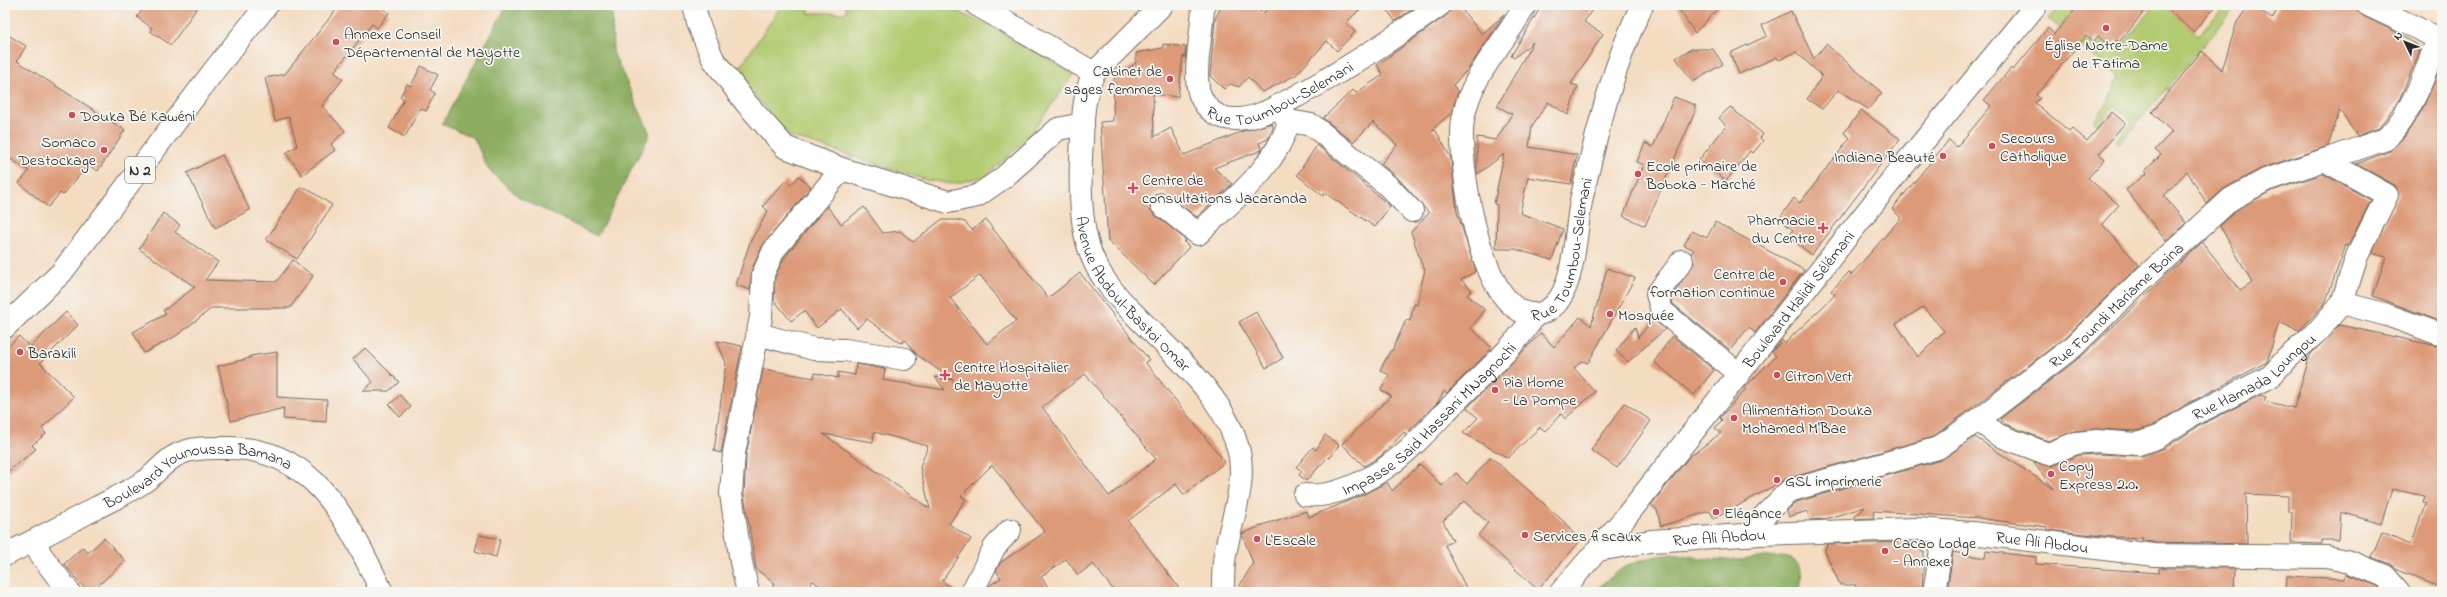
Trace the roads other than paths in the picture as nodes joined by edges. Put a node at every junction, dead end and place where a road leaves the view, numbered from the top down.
1 (267, 5) edge
2 (694, 5) edge
3 (976, 5) edge
4 (1162, 5) edge
5 (1203, 5) edge
6 (1440, 5) edge
7 (1526, 5) edge
8 (1642, 5) edge
9 (2036, 5) edge
10 (2368, 5) edge
11 (2440, 39) edge
12 (1094, 72) junction
13 (1283, 114) junction
14 (1083, 124) junction
15 (2324, 160) junction
16 (842, 169) junction
17 (1162, 205) dead end
18 (1412, 211) dead end
19 (1682, 261) dead end
20 (2342, 303) junction
21 (1535, 314) junction
22 (5, 327) edge
23 (758, 334) junction
24 (2442, 335) edge
25 (905, 359) dead end
26 (1739, 374) junction
27 (1978, 420) junction
28 (1305, 495) dead end
29 (1625, 518) junction
30 (1010, 530) dead end
31 (1944, 532) junction
32 (1760, 534) junction
33 (34, 541) junction
34 (1651, 541) junction
35 (1598, 550) junction
36 (5, 555) edge
37 (69, 592) edge
38 (382, 592) edge
39 (748, 592) edge
40 (972, 592) edge
41 (1223, 592) edge
42 (1561, 592) edge
43 (1934, 592) edge
44 (2399, 592) edge

1 - 22 street, N 2
2 - 16 street
3 - 12 street
4 - 12 street, Avenue Abdoul-Bastoi Omar
5 - 13 street, Rue Toumbou-Selemani
6 - 13 street, Rue Toumbou-Selemani
7 - 21 street, Rue Toumbou-Selemani
8 - 21 street, Rue Toumbou-Selemani
9 - 26 street, Boulevard Halidi Sélémani
10 - 11 street
11 - 15 street, Rue Foundi Mariame Boina
12 - 14 street, Avenue Abdoul-Bastoi Omar
13 - 17 street
13 - 18 street
14 - 16 street
14 - 41 street, Avenue Abdoul-Bastoi Omar
15 - 20 street, Rue Hamada Loungou
15 - 27 street, Rue Foundi Mariame Boina
16 - 23 street
19 - 26 street
20 - 24 street
20 - 27 street, Rue Hamada Loungou
21 - 28 street, Impasse Said Hassani M'Nagnochi
23 - 25 street
23 - 39 street
26 - 29 street, Boulevard Halidi Sélémani
27 - 32 street, Rue Foundi Mariame Boina
29 - 34 street, Rue Ali Abdou
29 - 35 street, Boulevard Halidi Sélémani
30 - 40 street
31 - 32 street, Rue Ali Abdou
31 - 43 street
31 - 44 street, Rue Ali Abdou
32 - 34 street, Rue Ali Abdou
33 - 36 street, Boulevard Younoussa Bamana
33 - 37 street
33 - 38 street, Boulevard Younoussa Bamana
34 - 35 street, Rue Ali Abdou
35 - 42 street, Boulevard Halidi Sélémani

